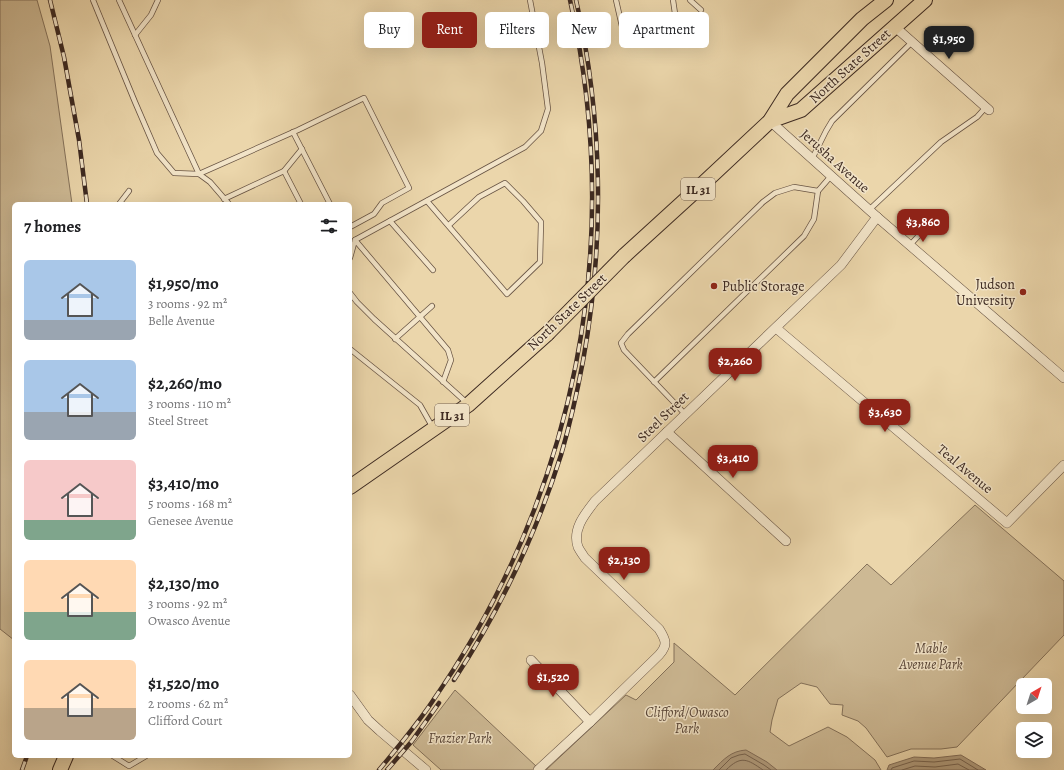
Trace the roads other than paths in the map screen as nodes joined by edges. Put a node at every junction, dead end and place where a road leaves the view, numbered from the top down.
1 (93, 0) edge
2 (119, 0) edge
3 (158, 0) edge
4 (530, 0) edge
5 (616, 0) edge
6 (673, 0) edge
7 (690, 0) edge
8 (886, 0) edge
9 (925, 0) edge
10 (701, 10) dead end
11 (894, 26) junction
12 (135, 35) junction
13 (912, 42) junction
14 (988, 108) joint
15 (770, 121) junction
16 (293, 132) junction
17 (302, 149) junction
18 (812, 159) junction
19 (284, 171) junction
20 (199, 174) junction
21 (831, 176) junction
22 (129, 191) dead end
23 (818, 191) junction
24 (224, 199) junction
25 (427, 201) junction
26 (121, 202) edge
27 (226, 202) edge
28 (300, 202) edge
29 (329, 202) edge
30 (869, 210) junction
31 (937, 216) dead end
32 (877, 217) junction
33 (390, 221) junction
34 (449, 225) junction
35 (352, 226) edge
36 (355, 240) junction
37 (910, 245) junction
38 (352, 251) edge
39 (433, 270) dead end
40 (352, 296) edge
41 (432, 306) dead end
42 (420, 317) junction
43 (776, 328) junction
44 (396, 339) junction
45 (352, 351) edge
46 (1064, 378) edge
47 (443, 382) junction
48 (654, 382) junction
49 (468, 404) junction
50 (685, 414) junction
51 (434, 428) junction
52 (667, 432) junction
53 (1064, 465) edge
54 (352, 486) edge
55 (786, 541) dead end
56 (531, 660) dead end
57 (352, 698) edge
58 (590, 722) junction
59 (65, 758) edge
60 (116, 758) edge
61 (143, 758) edge
62 (60, 770) edge
63 (426, 770) edge
64 (538, 770) edge

1 - 20 lane
2 - 12 lane
3 - 12 lane
4 - 25 lane
5 - 6 lane
7 - 10 lane
8 - 15 main road, North State Street / IL 31
9 - 11 main road, North State Street / IL 31
11 - 13 street
11 - 15 main road, North State Street / IL 31
12 - 20 lane
13 - 14 street
13 - 18 lane
14 - 30 lane
15 - 18 street, Jerusha Avenue
15 - 49 main road, North State Street / IL 31, bridge
16 - 17 lane
16 - 20 lane
16 - 35 lane
17 - 19 lane
17 - 29 lane
18 - 21 street, Jerusha Avenue
19 - 24 lane
19 - 28 lane
20 - 24 lane
21 - 23 lane
21 - 30 street, Jerusha Avenue
22 - 26 lane
23 - 48 lane
23 - 48 lane
24 - 27 lane
25 - 33 lane
25 - 34 lane
30 - 32 street, Jerusha Avenue
31 - 37 lane
32 - 37 street, Jerusha Avenue
32 - 43 street, Steel Street
33 - 36 lane
33 - 39 lane
34 - 34 lane
36 - 38 lane
36 - 42 lane
37 - 46 street, Jerusha Avenue
40 - 44 lane
41 - 42 lane
42 - 44 lane
42 - 47 lane
43 - 50 street, Steel Street
43 - 53 street, Teal Avenue
44 - 47 lane
45 - 51 lane
47 - 49 lane
48 - 50 lane
49 - 51 main road, North State Street / IL 31
50 - 52 street, Steel Street
51 - 54 main road, North State Street / IL 31
52 - 55 street
52 - 58 street, Steel Street
56 - 58 street
57 - 63 street
58 - 64 street
59 - 62 main road
60 - 61 lane

